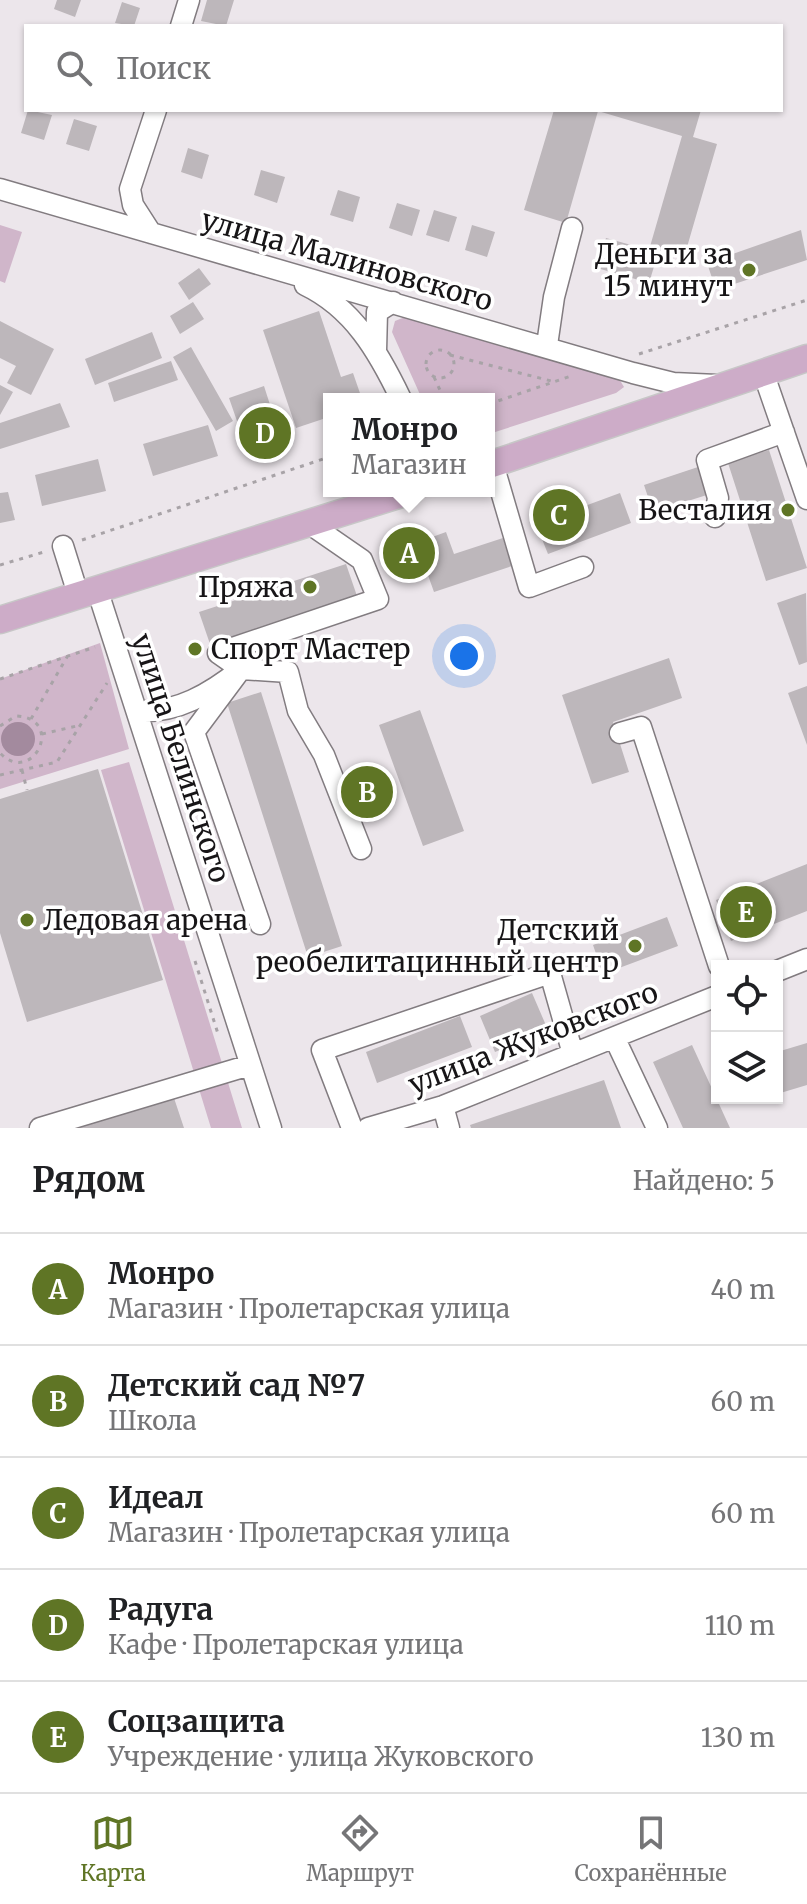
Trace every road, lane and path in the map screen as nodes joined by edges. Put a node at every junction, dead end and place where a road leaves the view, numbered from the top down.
1 (186, 1) edge
2 (181, 24) edge
3 (155, 112) edge
4 (0, 189) edge
5 (572, 228) dead end
6 (151, 233) junction
7 (266, 265) junction
8 (807, 300) edge
9 (393, 302) junction
10 (547, 345) junction
11 (376, 351) junction
12 (450, 355) junction
13 (807, 358) edge
14 (606, 364) junction
15 (763, 372) junction
16 (633, 373) junction
17 (434, 377) junction
18 (555, 382) junction
19 (729, 385) junction
20 (398, 393) edge
21 (441, 393) edge
22 (495, 402) edge
23 (666, 406) junction
24 (784, 432) junction
25 (323, 459) edge
26 (495, 464) edge
27 (495, 478) edge
28 (806, 493) edge
29 (391, 497) edge
30 (715, 517) dead end
31 (307, 522) junction
32 (63, 546) junction
33 (0, 565) edge
34 (583, 567) dead end
35 (88, 591) junction
36 (0, 620) edge
37 (102, 645) dead end
38 (67, 657) junction
39 (241, 669) junction
40 (112, 676) dead end
41 (0, 679) edge
42 (137, 711) junction
43 (31, 719) junction
44 (81, 725) junction
45 (0, 726) edge
46 (620, 733) dead end
47 (42, 734) junction
48 (0, 753) edge
49 (22, 770) junction
50 (0, 775) edge
51 (27, 790) dead end
52 (361, 849) dead end
53 (260, 924) dead end
54 (807, 959) edge
55 (717, 960) edge
56 (783, 969) edge
57 (711, 999) edge
58 (615, 1039) junction
59 (573, 1054) junction
60 (250, 1065) junction
61 (443, 1106) junction
62 (40, 1128) edge
63 (271, 1128) edge
64 (352, 1128) edge
65 (368, 1128) edge
66 (449, 1128) edge
67 (657, 1128) edge

1 - 2 street
3 - 6 street
4 - 6 street, улица Малиновского
5 - 10 street
6 - 7 street, улица Малиновского
7 - 9 street, улица Малиновского
7 - 11 street
8 - 14 path
9 - 10 street, улица Малиновского
9 - 11 street
10 - 14 street, улица Малиновского
11 - 20 street
12 - 17 path
12 - 17 path
12 - 18 path
13 - 15 main road
14 - 16 street, улица Малиновского
14 - 18 path
15 - 19 main road
15 - 24 street
16 - 19 street
16 - 23 street, улица Малиновского
17 - 21 path
18 - 22 path
19 - 23 main road
23 - 26 main road
24 - 28 street
24 - 30 street
25 - 32 path
27 - 34 street
29 - 31 main road
31 - 35 main road
31 - 39 street
32 - 33 path
32 - 35 street, улица Белинского
35 - 36 main road
35 - 42 street, улица Белинского
37 - 38 path
38 - 41 path
38 - 43 path
39 - 42 street
39 - 52 street
39 - 53 street
40 - 44 path
42 - 60 street, улица Белинского
43 - 45 path
43 - 47 path
44 - 47 path
44 - 49 path
46 - 55 street
47 - 48 path
49 - 50 path
49 - 51 path
54 - 56 street
57 - 58 street, улица Жуковского
58 - 59 street, улица Жуковского
58 - 67 street
59 - 61 street, улица Жуковского
59 - 64 street
60 - 62 street
60 - 63 street, улица Белинского
61 - 65 street, улица Жуковского
61 - 66 street

